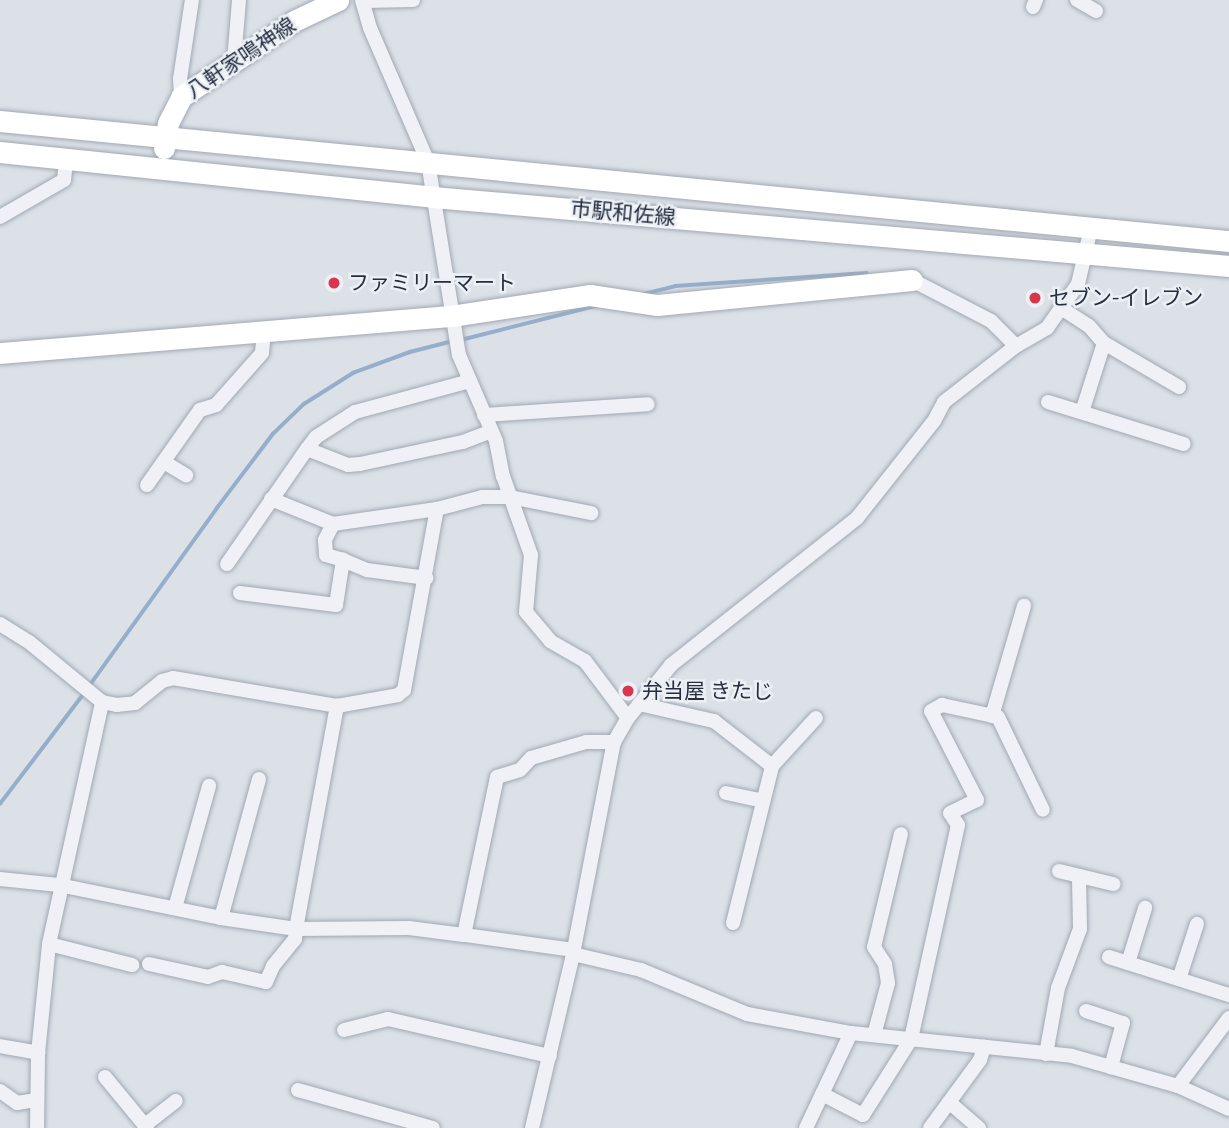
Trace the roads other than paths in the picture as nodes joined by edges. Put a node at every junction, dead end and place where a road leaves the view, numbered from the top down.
1 (192, 0) edge
2 (239, 0) edge
3 (338, 0) edge
4 (363, 0) edge
5 (413, 0) edge
6 (1077, 0) edge
7 (1096, 11) dead end
8 (234, 61) junction
9 (181, 97) junction
10 (0, 121) edge
11 (166, 137) junction
12 (0, 152) edge
13 (66, 160) junction
14 (428, 162) junction
15 (160, 167) junction
16 (433, 197) junction
17 (0, 217) edge
18 (1091, 228) junction
19 (1229, 241) edge
20 (1087, 254) junction
21 (1229, 267) edge
22 (912, 280) joint
23 (1061, 308) junction
24 (451, 316) junction
25 (264, 331) junction
26 (1104, 343) junction
27 (1016, 346) junction
28 (0, 353) edge
29 (470, 381) junction
30 (1179, 387) dead end
31 (1048, 402) dead end
32 (648, 404) dead end
33 (1082, 412) junction
34 (484, 415) junction
35 (491, 431) junction
36 (1184, 444) dead end
37 (307, 449) junction
38 (164, 462) junction
39 (186, 475) dead end
40 (147, 485) dead end
41 (510, 497) junction
42 (271, 499) junction
43 (437, 509) junction
44 (591, 513) dead end
45 (333, 524) junction
46 (343, 560) junction
47 (227, 564) dead end
48 (426, 578) junction
49 (240, 593) dead end
50 (1024, 606) dead end
51 (0, 624) edge
52 (102, 702) junction
53 (639, 704) junction
54 (337, 706) junction
55 (992, 716) junction
56 (628, 718) junction
57 (816, 718) dead end
58 (614, 742) junction
59 (772, 766) junction
60 (259, 779) dead end
61 (209, 786) dead end
62 (726, 793) dead end
63 (763, 802) junction
64 (1044, 810) dead end
65 (901, 834) dead end
66 (1059, 871) dead end
67 (1080, 876) junction
68 (0, 879) edge
69 (60, 884) junction
70 (1113, 884) dead end
71 (175, 908) junction
72 (1145, 908) dead end
73 (221, 918) junction
74 (733, 923) dead end
75 (1197, 924) dead end
76 (296, 929) junction
77 (464, 935) junction
78 (49, 944) junction
79 (574, 952) junction
80 (1109, 957) dead end
81 (1128, 963) junction
82 (149, 964) dead end
83 (132, 965) dead end
84 (1179, 979) junction
85 (1229, 995) edge
86 (1086, 1011) dead end
87 (1229, 1018) edge
88 (344, 1030) dead end
89 (851, 1033) junction
90 (874, 1035) junction
91 (911, 1040) junction
92 (0, 1046) edge
93 (984, 1048) junction
94 (38, 1053) junction
95 (1046, 1054) junction
96 (550, 1056) junction
97 (1111, 1067) junction
98 (105, 1077) dead end
99 (1178, 1086) junction
100 (298, 1090) dead end
101 (0, 1091) edge
102 (822, 1094) junction
103 (37, 1100) junction
104 (176, 1101) dead end
105 (949, 1101) junction
106 (1229, 1109) edge
107 (146, 1127) edge
108 (37, 1128) edge
109 (433, 1128) edge
110 (532, 1128) edge
111 (806, 1128) edge
112 (930, 1128) edge
113 (979, 1128) edge

1 - 9 street
2 - 8 street
3 - 8 street, 八軒家鳴神線
4 - 5 street
4 - 14 street
6 - 7 street
8 - 9 street, 八軒家鳴神線
9 - 11 street, 八軒家鳴神線
10 - 11 street
11 - 14 street, 市駅和佐線
11 - 15 street, 八軒家鳴神線
12 - 13 street
13 - 15 street
13 - 17 street
14 - 16 street
14 - 18 street, 市駅和佐線
15 - 16 street, 市駅和佐線
16 - 20 street, 市駅和佐線
16 - 24 street
18 - 19 street, 市駅和佐線
18 - 20 street
20 - 21 street, 市駅和佐線
20 - 23 street
22 - 24 street
22 - 27 street
23 - 26 street
23 - 27 street
24 - 25 street
24 - 29 street
25 - 28 street
25 - 38 street
26 - 30 street
26 - 33 street
27 - 53 street
29 - 34 street
29 - 37 street
31 - 33 street
32 - 34 street
33 - 36 street
34 - 35 street
35 - 37 street
35 - 41 street
37 - 42 street
38 - 39 street
38 - 40 street
41 - 43 street
41 - 44 street
41 - 56 street
42 - 45 street
42 - 47 street
43 - 45 street
43 - 48 street
45 - 46 street
46 - 48 street
46 - 49 street
48 - 54 street
50 - 55 street
51 - 52 street
52 - 54 street
52 - 69 street
53 - 56 street
53 - 59 street
54 - 76 street
55 - 64 street
55 - 91 street
56 - 58 street
57 - 59 street
58 - 77 street
58 - 79 street
59 - 63 street
60 - 73 street
61 - 71 street
62 - 63 street
63 - 74 street
65 - 90 street
66 - 67 street
67 - 70 street
67 - 95 street
68 - 69 street
69 - 71 street
69 - 78 street
71 - 73 street
72 - 81 street
73 - 76 street
75 - 84 street
76 - 77 street
76 - 82 street
77 - 79 street
78 - 83 street
78 - 94 street
79 - 89 street
79 - 96 street
80 - 81 street
81 - 84 street
84 - 85 street
86 - 97 street
87 - 99 street
88 - 96 street
89 - 90 street
89 - 102 street
90 - 91 street
91 - 93 street
91 - 102 street
92 - 94 street
93 - 95 street
93 - 105 street
94 - 103 street
95 - 97 street
96 - 110 street
97 - 99 street
98 - 107 street
99 - 106 street
100 - 109 street
101 - 103 street
102 - 111 street
103 - 108 street
104 - 107 street
105 - 112 street
105 - 113 street

